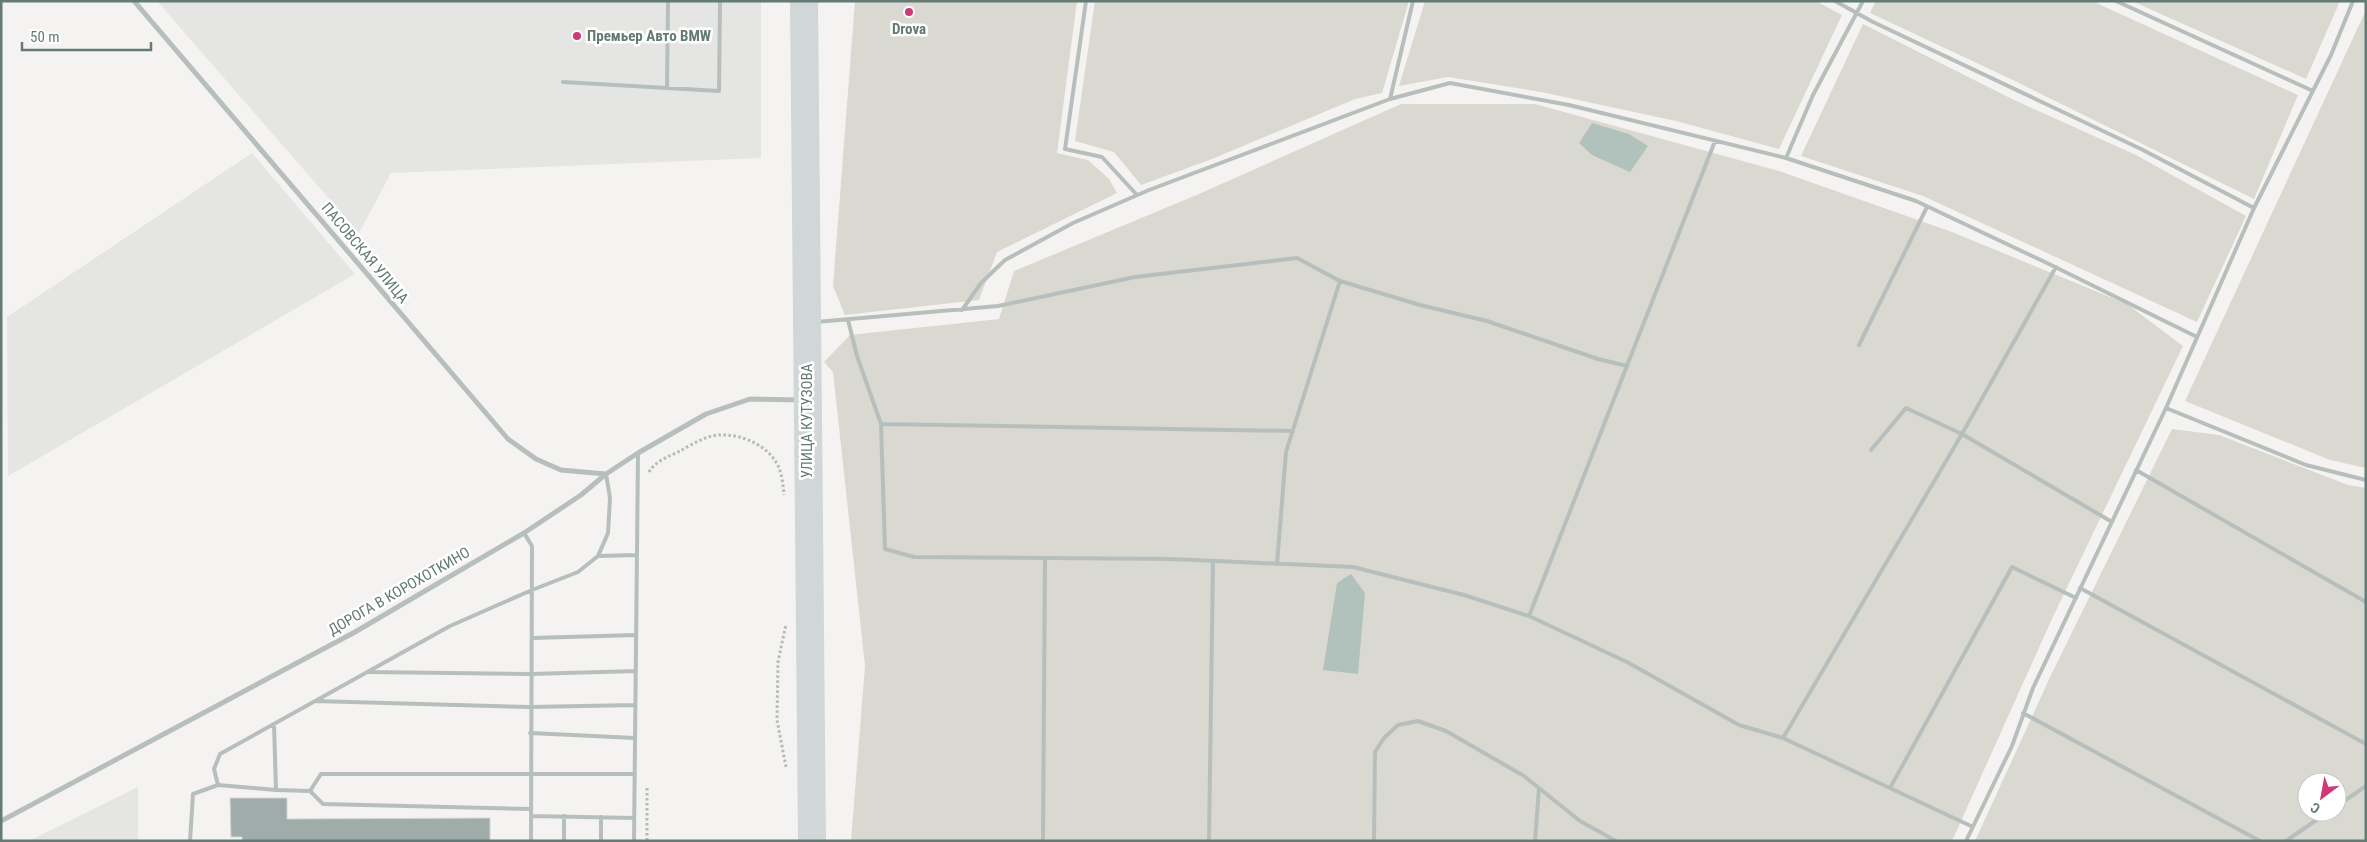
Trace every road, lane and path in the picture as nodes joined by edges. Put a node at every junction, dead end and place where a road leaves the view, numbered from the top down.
1 (134, 1) edge
2 (668, 1) edge
3 (720, 1) edge
4 (804, 1) edge
5 (1086, 1) edge
6 (1413, 1) edge
7 (1835, 1) edge
8 (1863, 1) edge
9 (2116, 1) edge
10 (2353, 1) edge
11 (1857, 13) junction
12 (563, 82) dead end
13 (667, 88) junction
14 (2313, 91) junction
15 (1390, 99) junction
16 (1715, 141) junction
17 (1786, 158) junction
18 (1137, 196) junction
19 (1927, 206) junction
20 (2254, 208) junction
21 (2056, 267) junction
22 (1340, 281) junction
23 (962, 310) junction
24 (848, 320) junction
25 (807, 322) junction
26 (2197, 337) junction
27 (1859, 345) dead end
28 (1627, 366) junction
29 (808, 400) junction
30 (2166, 408) junction
31 (881, 424) junction
32 (1293, 431) junction
33 (1962, 434) junction
34 (1871, 450) dead end
35 (638, 453) junction
36 (2136, 470) junction
37 (606, 474) junction
38 (648, 474) dead end
39 (2366, 480) edge
40 (784, 503) dead end
41 (2112, 522) junction
42 (524, 533) junction
43 (637, 555) junction
44 (598, 556) junction
45 (1046, 558) junction
46 (1213, 561) junction
47 (1278, 564) junction
48 (2080, 588) junction
49 (532, 590) junction
50 (2076, 598) junction
51 (2366, 602) edge
52 (1529, 616) junction
53 (786, 622) dead end
54 (636, 635) junction
55 (532, 638) junction
56 (636, 671) junction
57 (368, 672) junction
58 (530, 674) junction
59 (315, 701) junction
60 (635, 705) junction
61 (530, 707) junction
62 (2023, 713) junction
63 (274, 724) junction
64 (530, 734) junction
65 (635, 738) junction
66 (1783, 738) junction
67 (2366, 744) edge
68 (786, 767) dead end
69 (530, 774) junction
70 (635, 774) junction
71 (647, 782) dead end
72 (218, 785) junction
73 (2366, 786) edge
74 (1539, 788) junction
75 (1890, 788) junction
76 (276, 790) junction
77 (310, 791) junction
78 (2347, 799) edge
79 (531, 809) junction
80 (531, 816) junction
81 (564, 816) junction
82 (601, 817) junction
83 (634, 818) junction
84 (1, 821) edge
85 (2313, 822) edge
86 (1973, 827) junction
87 (2287, 840) edge
88 (190, 841) edge
89 (531, 841) edge
90 (564, 841) edge
91 (600, 841) edge
92 (634, 841) edge
93 (647, 841) edge
94 (812, 841) edge
95 (1043, 841) edge
96 (1209, 841) edge
97 (1374, 841) edge
98 (1535, 841) edge
99 (1616, 841) edge
100 (1966, 841) edge
101 (2260, 841) edge

1 - 37 street, ПАСОВСКАЯ УЛИЦА
2 - 13 lane
3 - 13 lane
4 - 25 main road, УЛИЦА КУТУЗОВА
5 - 18 lane
6 - 15 lane
7 - 11 lane
8 - 11 lane
9 - 14 lane
10 - 14 lane
11 - 17 lane
11 - 20 lane
12 - 13 lane
14 - 20 lane
15 - 16 lane
15 - 18 lane
16 - 17 lane
16 - 28 lane
17 - 19 lane
18 - 23 lane
19 - 21 lane
19 - 27 lane
20 - 26 lane
21 - 26 lane
21 - 33 lane
22 - 23 lane
22 - 28 lane
22 - 32 lane
23 - 24 lane
24 - 25 lane
24 - 31 lane
25 - 29 main road, УЛИЦА КУТУЗОВА
26 - 30 lane
28 - 52 lane
29 - 35 street, ДОРОГА В КОРОХОТКИНО
29 - 94 main road, УЛИЦА КУТУЗОВА
30 - 36 lane
30 - 39 lane
31 - 32 lane
31 - 45 lane
32 - 47 lane
33 - 34 lane
33 - 41 lane
33 - 66 lane
35 - 37 street, ДОРОГА В КОРОХОТКИНО
35 - 43 lane
36 - 41 lane
36 - 51 lane
37 - 42 street, ДОРОГА В КОРОХОТКИНО
37 - 44 lane
38 - 40 path
41 - 48 lane
42 - 49 lane
42 - 84 street, ДОРОГА В КОРОХОТКИНО
43 - 44 lane
43 - 54 lane
44 - 49 lane
45 - 46 lane
45 - 95 lane
46 - 47 lane
46 - 96 lane
47 - 52 lane
48 - 50 lane
48 - 67 lane
49 - 55 lane
49 - 57 lane
50 - 62 lane
50 - 75 lane
52 - 66 lane
53 - 68 path
54 - 55 lane
54 - 56 lane
55 - 58 lane
56 - 58 lane
56 - 60 lane
57 - 58 lane
57 - 59 lane
58 - 61 lane
59 - 61 lane
59 - 63 lane
60 - 61 lane
60 - 65 lane
61 - 64 lane
62 - 86 lane
62 - 101 lane
63 - 72 lane
63 - 76 lane
64 - 65 lane
64 - 69 lane
65 - 70 lane
66 - 75 lane
69 - 70 lane
69 - 77 lane
69 - 79 lane
70 - 83 lane
71 - 93 path
72 - 76 lane
72 - 88 lane
73 - 78 lane
74 - 97 lane
74 - 98 lane
74 - 99 lane
75 - 86 lane
76 - 77 lane
77 - 79 lane
79 - 80 lane
80 - 81 lane
80 - 89 lane
81 - 82 lane
81 - 90 lane
82 - 83 lane
82 - 91 lane
83 - 92 lane
85 - 87 lane
86 - 100 lane

